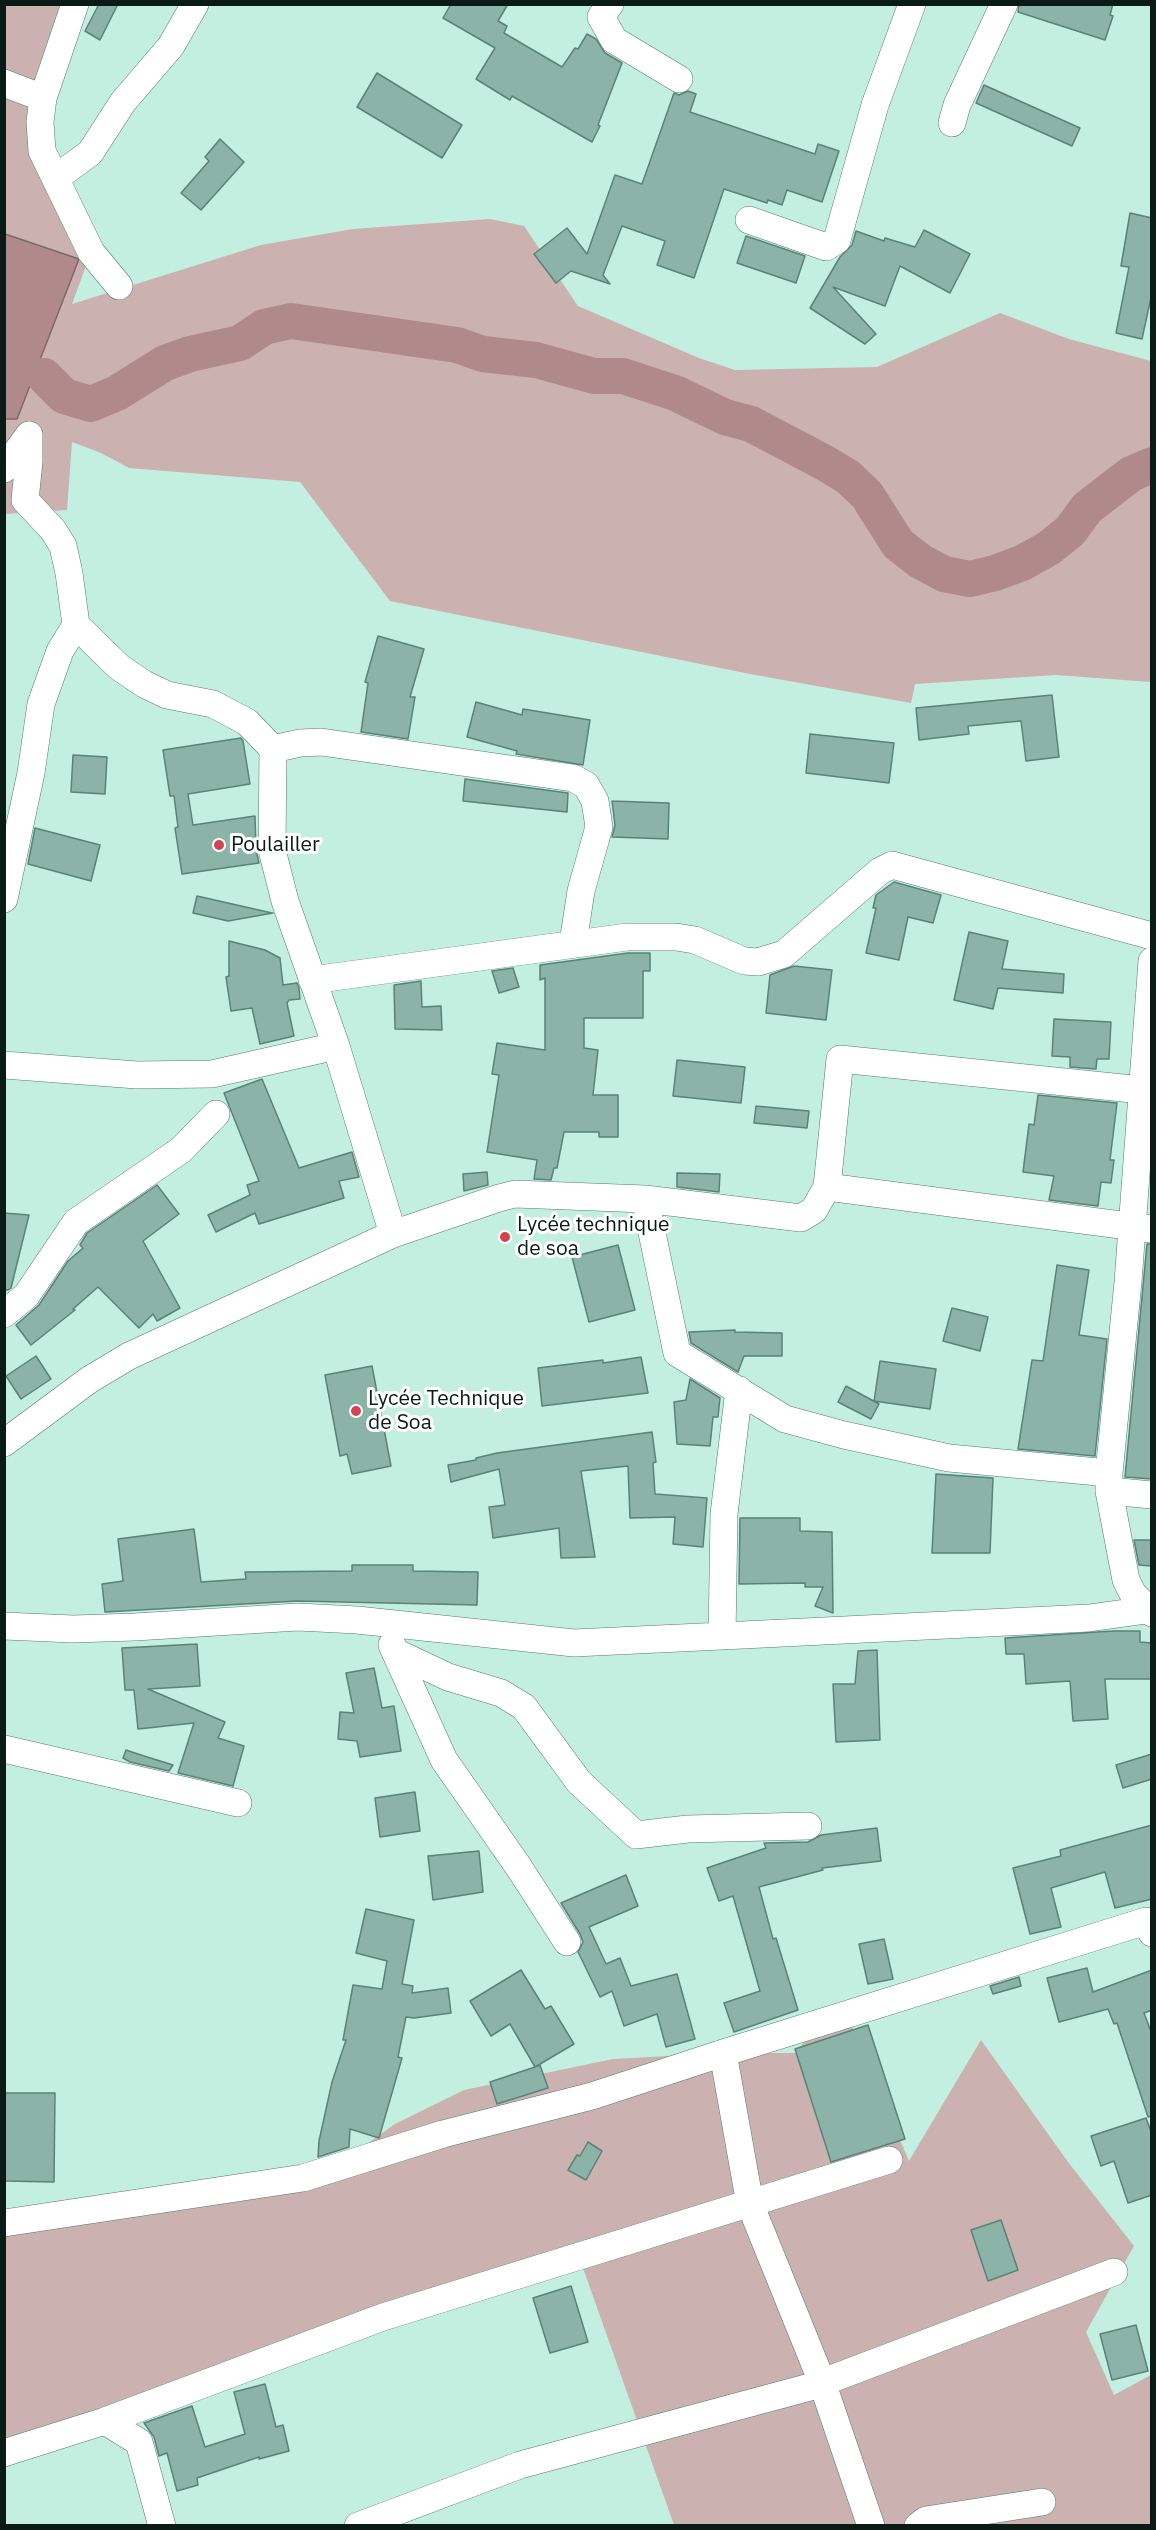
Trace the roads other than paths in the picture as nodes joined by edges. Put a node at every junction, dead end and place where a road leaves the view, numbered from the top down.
1 (75, 4) edge
2 (195, 4) edge
3 (610, 4) edge
4 (912, 4) edge
5 (1004, 4) edge
6 (679, 79) dead end
7 (4, 82) edge
8 (43, 99) junction
9 (952, 123) dead end
10 (57, 177) junction
11 (748, 220) dead end
12 (119, 286) dead end
13 (4, 469) edge
14 (76, 625) junction
15 (273, 749) junction
16 (10, 849) edge
17 (4, 898) edge
18 (1152, 936) edge
19 (573, 943) junction
20 (1152, 961) edge
21 (312, 981) junction
22 (336, 1046) junction
23 (4, 1065) edge
24 (1147, 1091) edge
25 (216, 1114) dead end
26 (827, 1187) junction
27 (645, 1199) junction
28 (1141, 1228) edge
29 (393, 1234) junction
30 (4, 1314) edge
31 (739, 1390) junction
32 (4, 1443) edge
33 (1109, 1482) junction
34 (1152, 1494) edge
35 (1149, 1612) edge
36 (383, 1625) junction
37 (4, 1626) edge
38 (722, 1636) junction
39 (395, 1652) junction
40 (4, 1749) edge
41 (238, 1803) dead end
42 (808, 1826) dead end
43 (1150, 1924) edge
44 (567, 1942) dead end
45 (723, 2053) junction
46 (889, 2160) dead end
47 (750, 2204) junction
48 (4, 2223) edge
49 (1114, 2272) dead end
50 (822, 2382) junction
51 (105, 2421) junction
52 (4, 2453) edge
53 (1042, 2502) dead end
54 (162, 2526) edge
55 (358, 2526) edge
56 (871, 2526) edge
57 (918, 2526) edge

1 - 8 street
2 - 10 street
3 - 6 street
4 - 11 street
5 - 9 street
7 - 8 street
8 - 10 street
10 - 12 street
13 - 14 street
14 - 15 street
14 - 16 street
15 - 19 street
15 - 21 street
16 - 17 street
18 - 19 street
19 - 21 street
20 - 24 street
21 - 22 street
22 - 23 street
22 - 29 street
24 - 26 street
24 - 28 street
25 - 30 street
26 - 27 street
26 - 28 street
27 - 29 street
27 - 31 street
28 - 33 street
29 - 32 street
31 - 33 street
31 - 38 street
33 - 34 street
33 - 35 street
35 - 38 street
36 - 37 street
36 - 38 street
36 - 39 street
39 - 42 street
39 - 44 street
40 - 41 street
43 - 45 street
45 - 47 street
45 - 48 street
46 - 47 street
47 - 50 street
47 - 51 street
49 - 50 street
50 - 55 street
50 - 56 street
51 - 52 street
51 - 54 street
53 - 57 street

